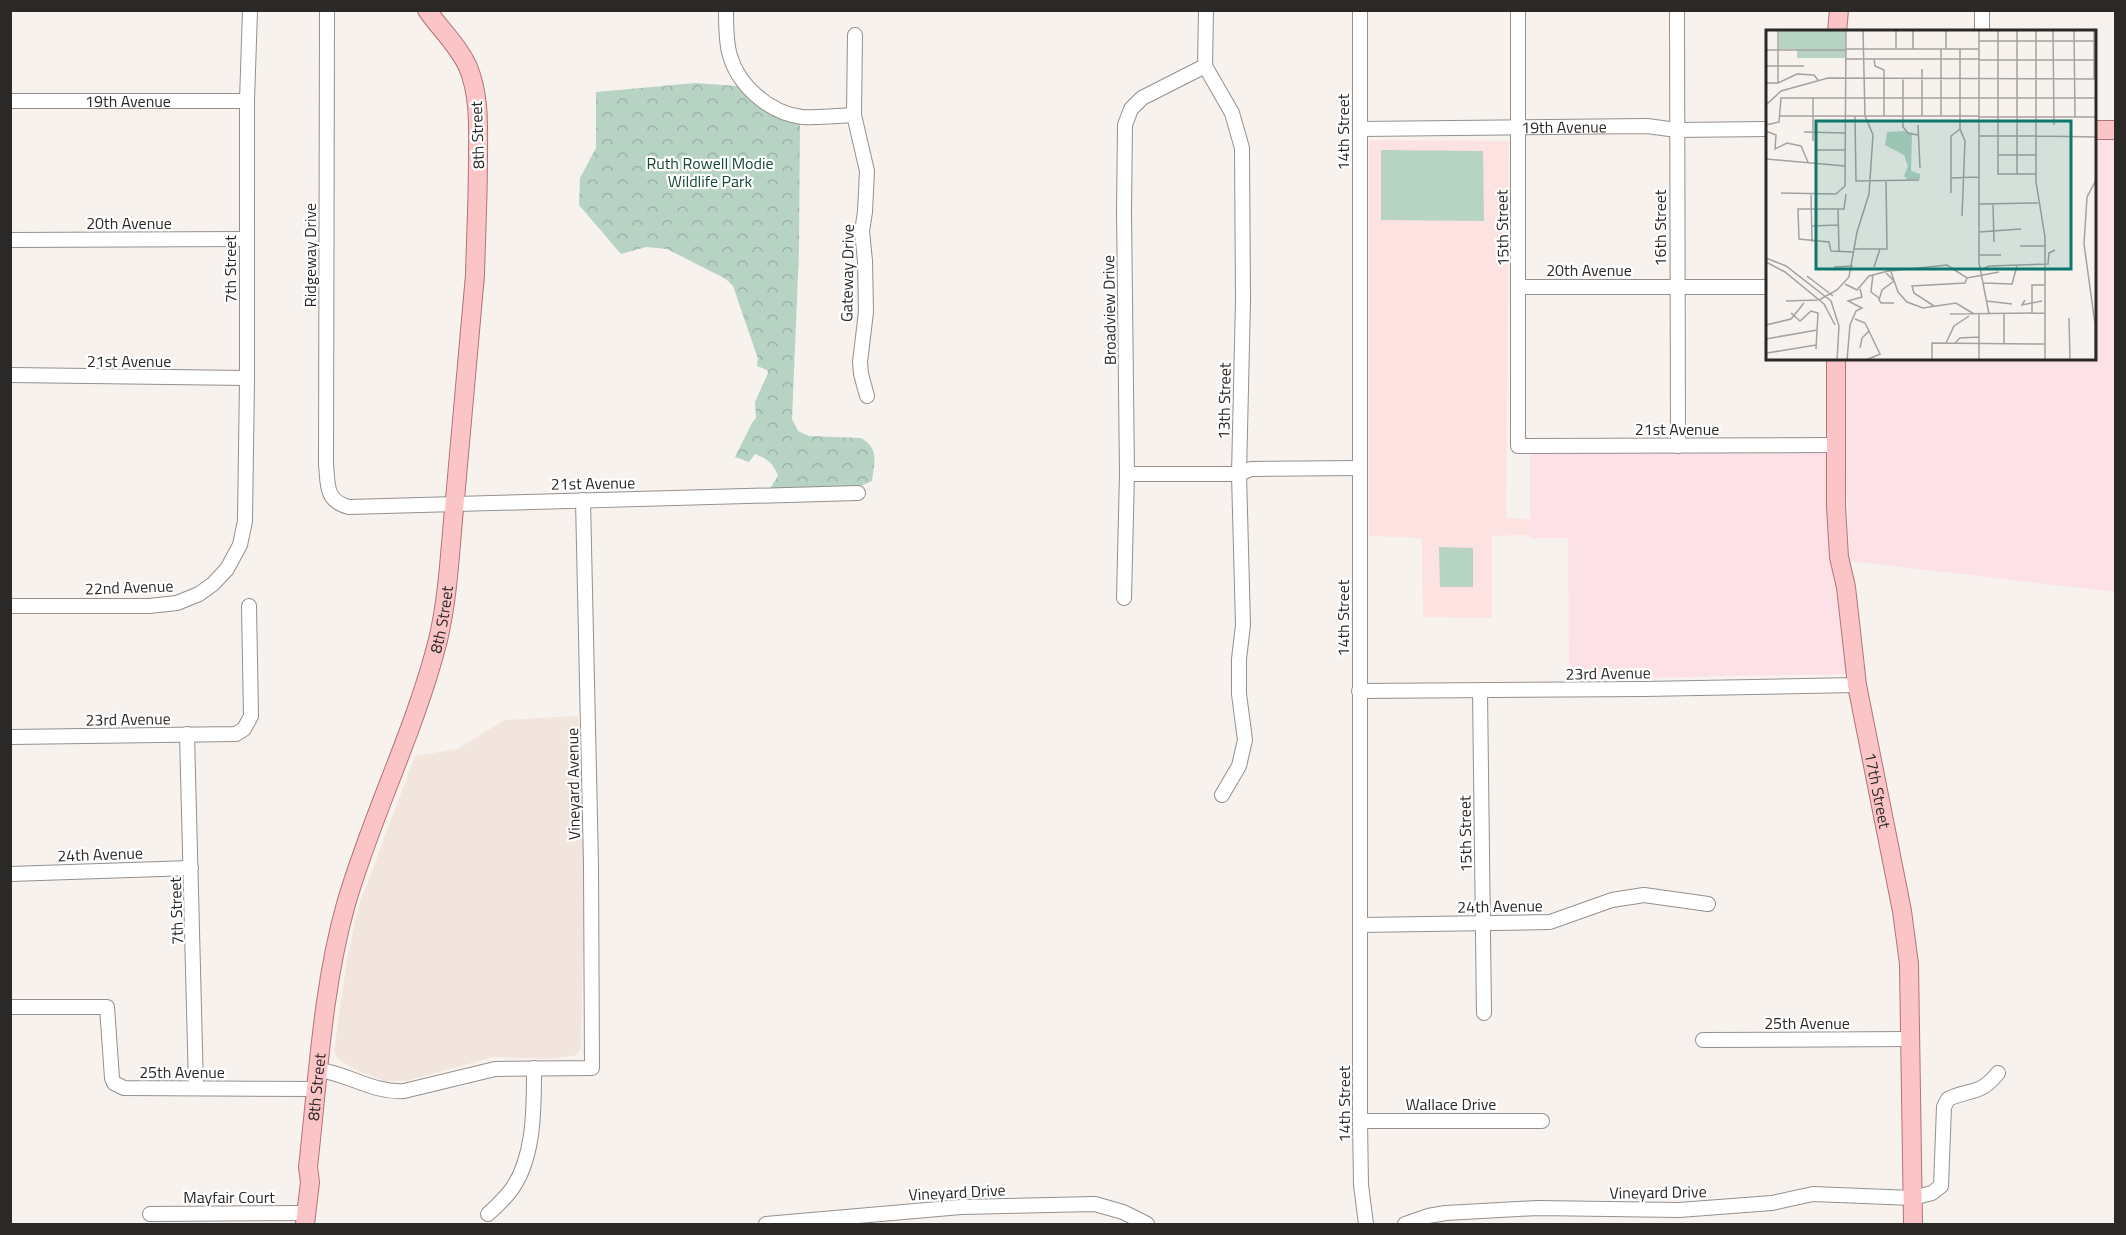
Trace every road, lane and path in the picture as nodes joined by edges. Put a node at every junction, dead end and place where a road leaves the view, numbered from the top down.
1 (250, 10) edge
2 (327, 10) edge
3 (427, 10) edge
4 (726, 10) edge
5 (1206, 10) edge
6 (1360, 10) edge
7 (1518, 10) edge
8 (1677, 10) edge
9 (1982, 10) edge
10 (1982, 30) edge
11 (855, 35) dead end
12 (1205, 66) junction
13 (10, 101) edge
14 (247, 101) junction
15 (854, 115) junction
16 (1516, 128) junction
17 (1360, 129) junction
18 (1766, 129) edge
19 (1677, 130) junction
20 (2096, 130) edge
21 (2115, 130) edge
22 (247, 239) junction
23 (10, 240) edge
24 (1677, 286) junction
25 (1519, 287) junction
26 (1766, 287) edge
27 (1836, 360) edge
28 (10, 375) edge
29 (247, 378) junction
30 (867, 396) dead end
31 (1836, 445) junction
32 (1518, 446) joint
33 (1678, 446) junction
34 (1360, 468) junction
35 (1126, 474) junction
36 (1239, 474) junction
37 (858, 493) dead end
38 (332, 498) joint
39 (583, 500) junction
40 (454, 503) junction
41 (244, 527) joint
42 (1124, 598) dead end
43 (10, 606) edge
44 (249, 606) dead end
45 (1857, 685) junction
46 (1359, 691) junction
47 (1480, 691) junction
48 (187, 734) junction
49 (10, 737) edge
50 (1222, 795) dead end
51 (191, 868) junction
52 (10, 874) edge
53 (1708, 904) dead end
54 (1483, 923) junction
55 (1360, 925) junction
56 (10, 1007) edge
57 (1484, 1013) dead end
58 (1912, 1039) junction
59 (1703, 1040) dead end
60 (534, 1068) junction
61 (319, 1071) junction
62 (1998, 1073) dead end
63 (196, 1088) junction
64 (316, 1089) junction
65 (1360, 1121) junction
66 (1542, 1121) dead end
67 (1913, 1198) junction
68 (1679, 1210) junction
69 (150, 1214) dead end
70 (488, 1214) dead end
71 (306, 1219) edge
72 (766, 1224) edge
73 (1147, 1224) edge
74 (1366, 1224) edge
75 (1405, 1224) edge
76 (1676, 1224) edge
77 (1913, 1224) edge

1 - 14 street, 7th Street
2 - 38 street, Ridgeway Drive
3 - 40 main road, 8th Street
4 - 15 street
5 - 12 street
6 - 17 street, 14th Street
7 - 16 street, 15th Street
8 - 19 street, 16th Street
9 - 10 street
11 - 15 street, Gateway Drive
12 - 35 street, Broadview Drive
12 - 36 street, 13th Street
13 - 14 street, 19th Avenue
14 - 22 street, 7th Street
15 - 30 street, Gateway Drive
16 - 17 street, 19th Avenue
16 - 19 street, 19th Avenue
16 - 25 street, 15th Street
17 - 34 street, 14th Street
18 - 19 street, 19th Avenue
19 - 24 street, 16th Street
20 - 21 main road
22 - 23 street, 20th Avenue
22 - 29 street, 7th Street
24 - 25 street, 20th Avenue
24 - 26 street, 20th Avenue
24 - 33 street, 16th Street
25 - 32 street, 15th Street
27 - 31 main road, 17th Street
28 - 29 street, 21st Avenue
29 - 41 street, 7th Street
31 - 33 street, 21st Avenue
31 - 45 main road, 17th Street
32 - 33 street, 21st Avenue
34 - 36 street
34 - 46 street, 14th Street
35 - 36 street
35 - 42 street, Broadview Drive
36 - 50 street, 13th Street
37 - 39 street, 21st Avenue
38 - 40 street, 21st Avenue
39 - 40 street, 21st Avenue
39 - 60 street, Vineyard Avenue
40 - 61 main road, 8th Street
41 - 43 street, 22nd Avenue
44 - 48 street, 23rd Avenue
45 - 47 street, 23rd Avenue
45 - 58 main road, 17th Street
46 - 47 street, 23rd Avenue
46 - 55 street, 14th Street
47 - 54 street, 15th Street
48 - 49 street, 23rd Avenue
48 - 51 street, 7th Street
51 - 52 street, 24th Avenue
51 - 63 street, 7th Street
53 - 54 street, 24th Avenue
54 - 55 street, 24th Avenue
54 - 57 street, 15th Street
55 - 65 street, 14th Street
56 - 63 street, 25th Avenue
58 - 59 street, 25th Avenue
58 - 67 main road, 17th Street
60 - 61 street
60 - 70 street
61 - 64 main road, 8th Street
62 - 67 street
63 - 64 street, 25th Avenue
64 - 71 main road, 8th Street
65 - 66 street, Wallace Drive
65 - 74 street, 14th Street
67 - 68 street, Vineyard Drive
67 - 77 main road, 17th Street
68 - 75 street, Vineyard Drive
68 - 76 street
69 - 71 street, Mayfair Court
72 - 73 street, Vineyard Drive

